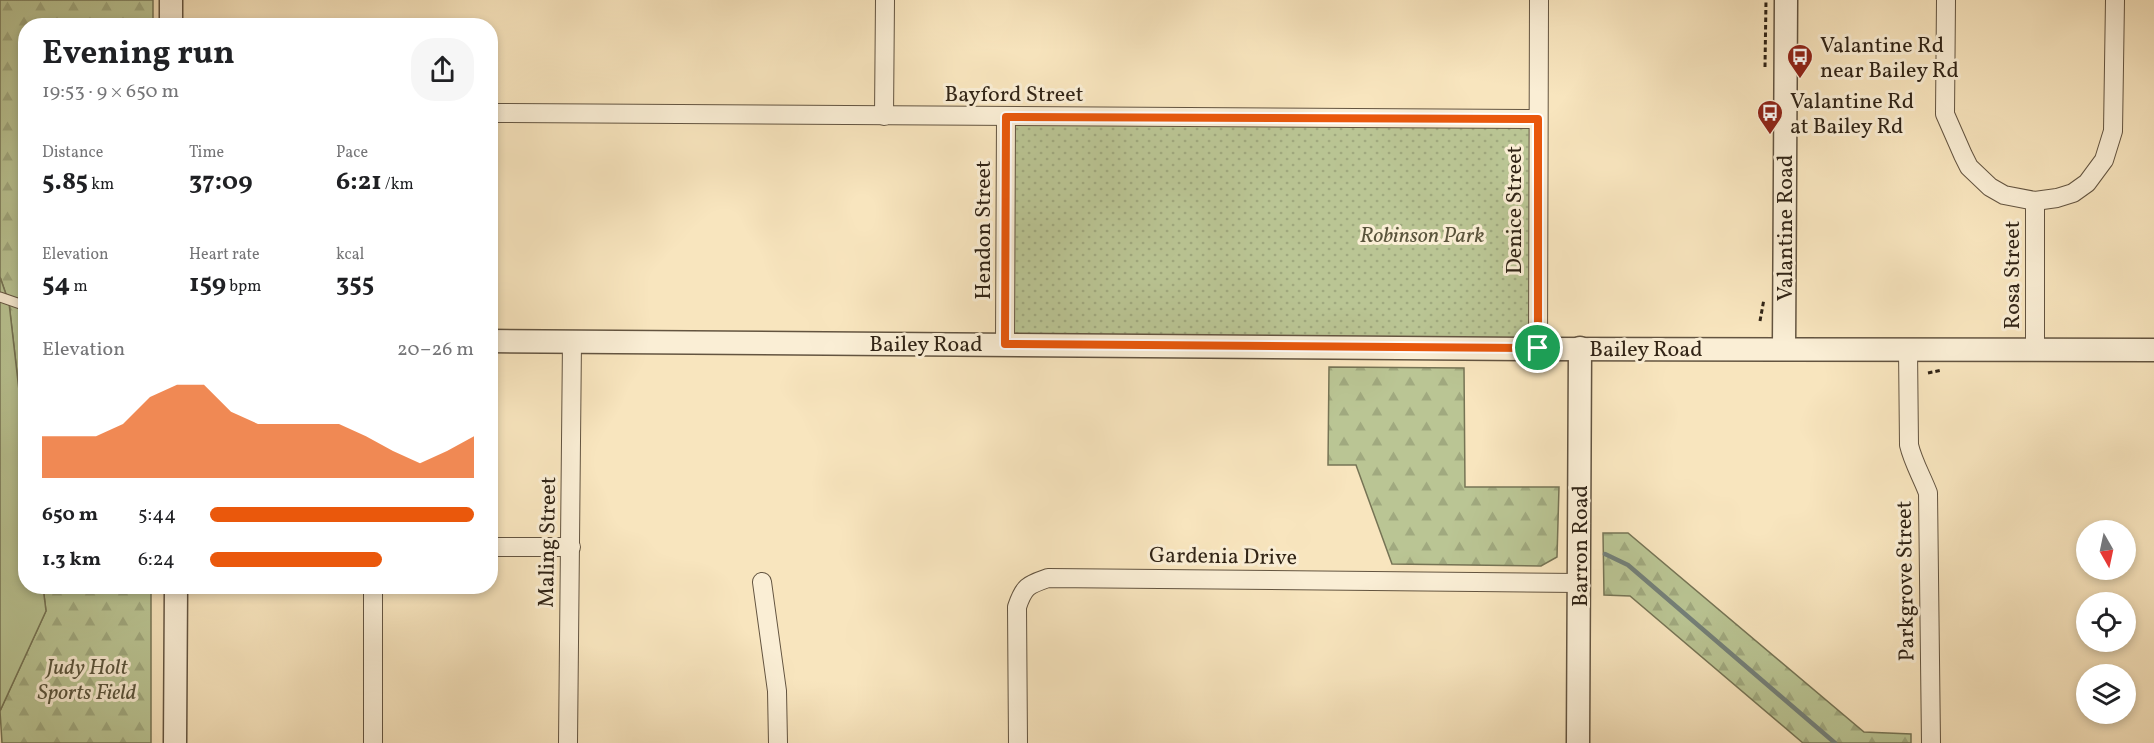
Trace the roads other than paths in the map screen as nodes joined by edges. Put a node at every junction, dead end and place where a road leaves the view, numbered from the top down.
1 (171, 0) edge
2 (885, 0) edge
3 (1539, 0) edge
4 (1786, 0) edge
5 (1946, 0) edge
6 (2115, 0) edge
7 (171, 18) edge
8 (498, 113) edge
9 (884, 116) junction
10 (1006, 117) junction
11 (1538, 119) junction
12 (2026, 200) junction
13 (0, 297) edge
14 (18, 303) edge
15 (498, 341) edge
16 (572, 341) junction
17 (1005, 344) junction
18 (1538, 348) junction
19 (1580, 348) junction
20 (1784, 348) junction
21 (1908, 349) junction
22 (2035, 349) junction
23 (2154, 350) edge
24 (498, 547) edge
25 (571, 547) junction
26 (762, 582) dead end
27 (1578, 583) junction
28 (176, 594) edge
29 (373, 594) edge
30 (175, 743) edge
31 (373, 743) edge
32 (568, 743) edge
33 (778, 743) edge
34 (1018, 743) edge
35 (1578, 743) edge
36 (1931, 743) edge

1 - 7 street
2 - 9 street
3 - 11 street, Denice Street
4 - 20 street, Valantine Road
5 - 12 street
6 - 12 street
8 - 9 street, Bayford Street
9 - 10 street, Bayford Street
10 - 11 street, Bayford Street
10 - 17 street, Hendon Street
11 - 18 street, Denice Street
12 - 22 street, Rosa Street
13 - 14 lane
15 - 16 street, Bailey Road
16 - 17 street, Bailey Road
16 - 25 street, Maling Street
17 - 18 street, Bailey Road
18 - 19 street, Bailey Road
19 - 20 street, Bailey Road
19 - 27 street, Barron Road
20 - 21 street, Bailey Road
21 - 22 street, Bailey Road
21 - 36 street, Parkgrove Street
22 - 23 street, Bailey Road
24 - 25 street
25 - 32 street, Maling Street
26 - 33 street
27 - 34 street, Gardenia Drive
27 - 35 street, Barron Road
28 - 30 street
29 - 31 street

